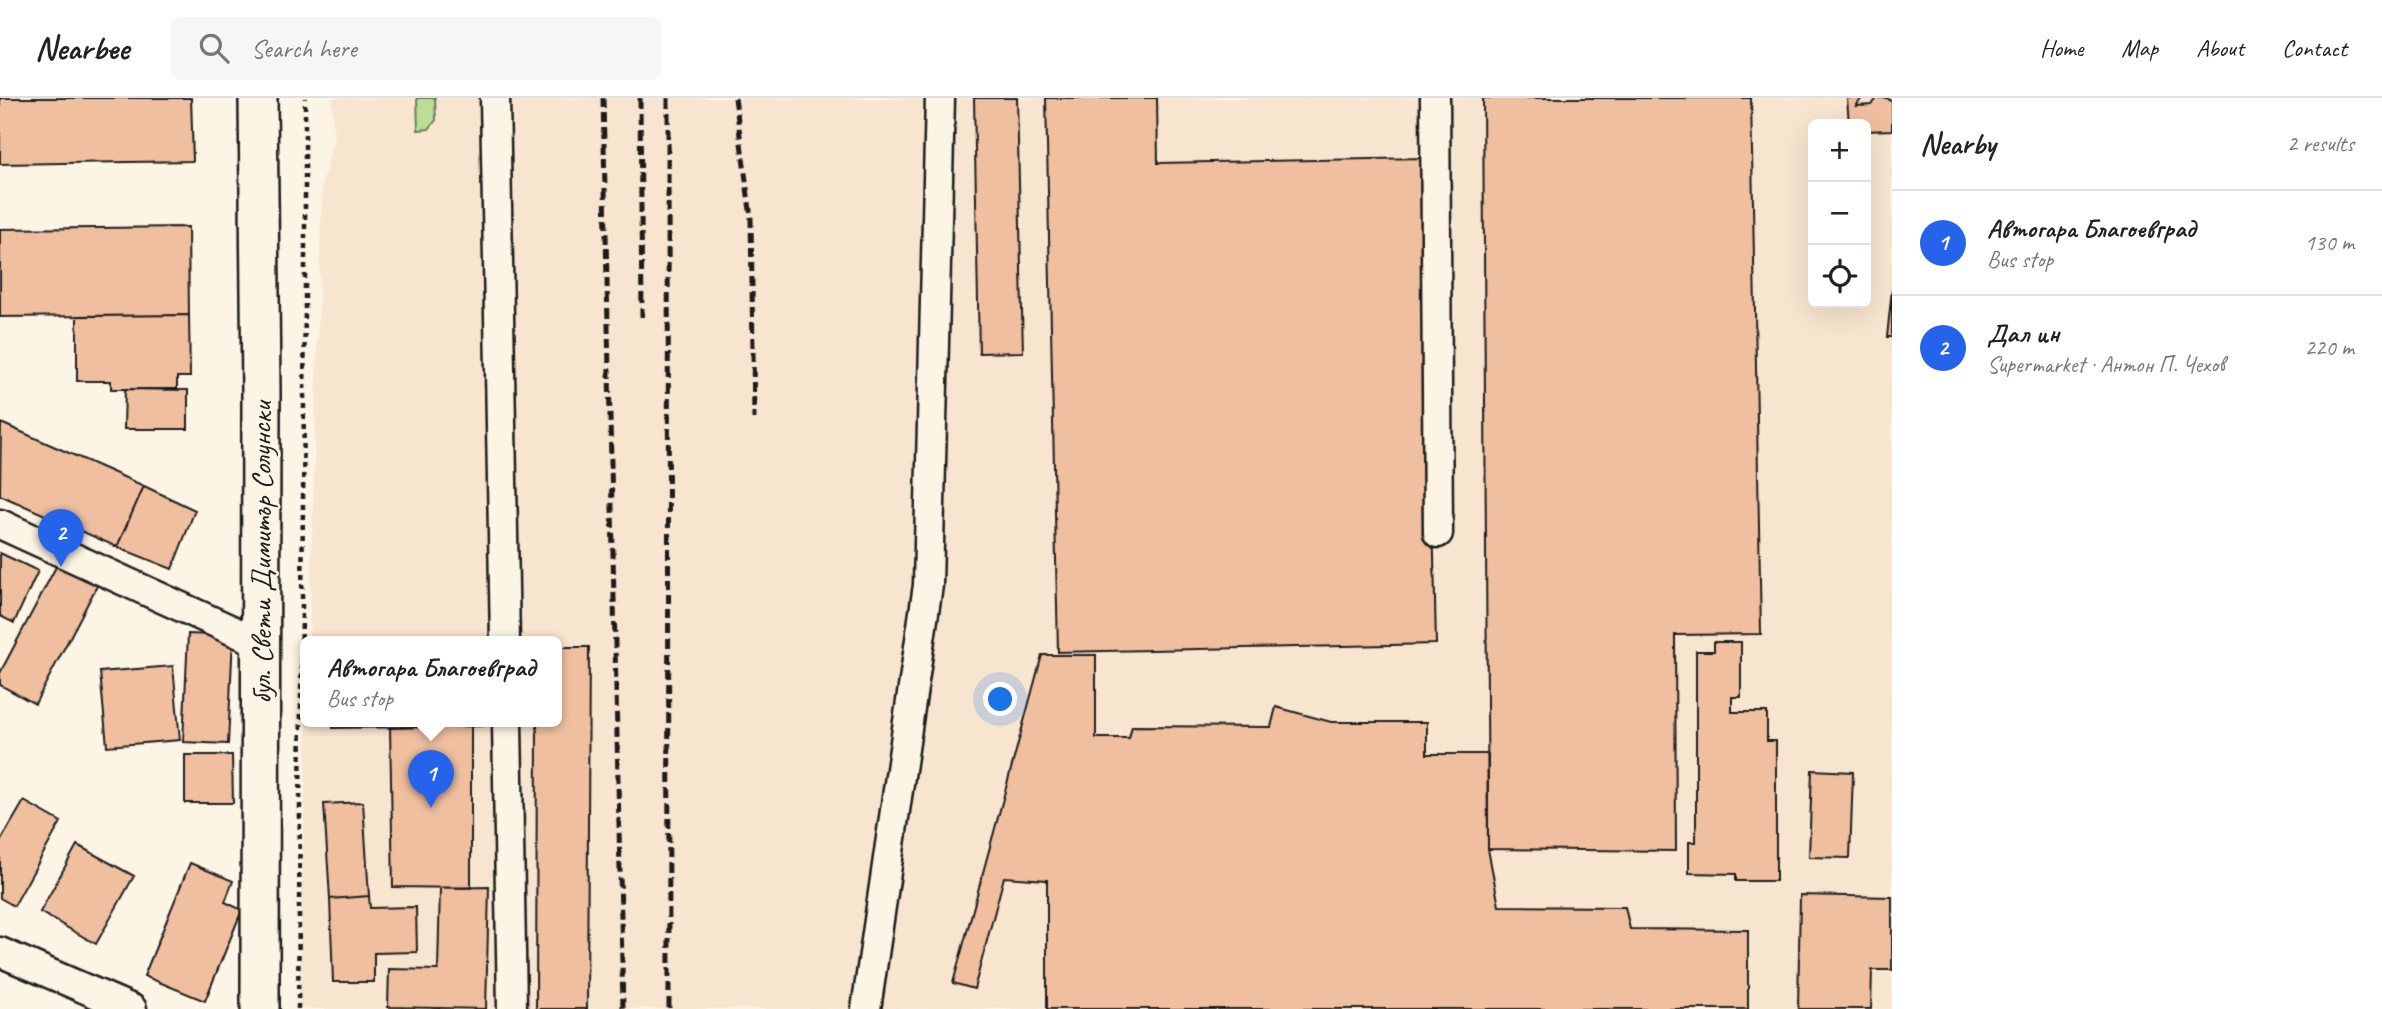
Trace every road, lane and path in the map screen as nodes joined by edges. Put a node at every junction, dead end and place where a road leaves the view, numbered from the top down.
1 (258, 98) edge
2 (304, 98) edge
3 (495, 98) edge
4 (940, 98) edge
5 (1435, 98) edge
6 (0, 524) edge
7 (1438, 533) dead end
8 (302, 636) edge
9 (505, 636) edge
10 (260, 643) junction
11 (301, 727) edge
12 (507, 727) edge
13 (0, 952) edge
14 (512, 1008) edge
15 (132, 1009) edge
16 (260, 1009) edge
17 (298, 1009) edge
18 (866, 1009) edge

1 - 10 main road, бул. Свети Димитър Солунски
2 - 8 path
3 - 9 street
4 - 18 street
5 - 7 street
6 - 10 street
10 - 16 main road, бул. Свети Димитър Солунски
11 - 17 path
12 - 14 street
13 - 15 street

